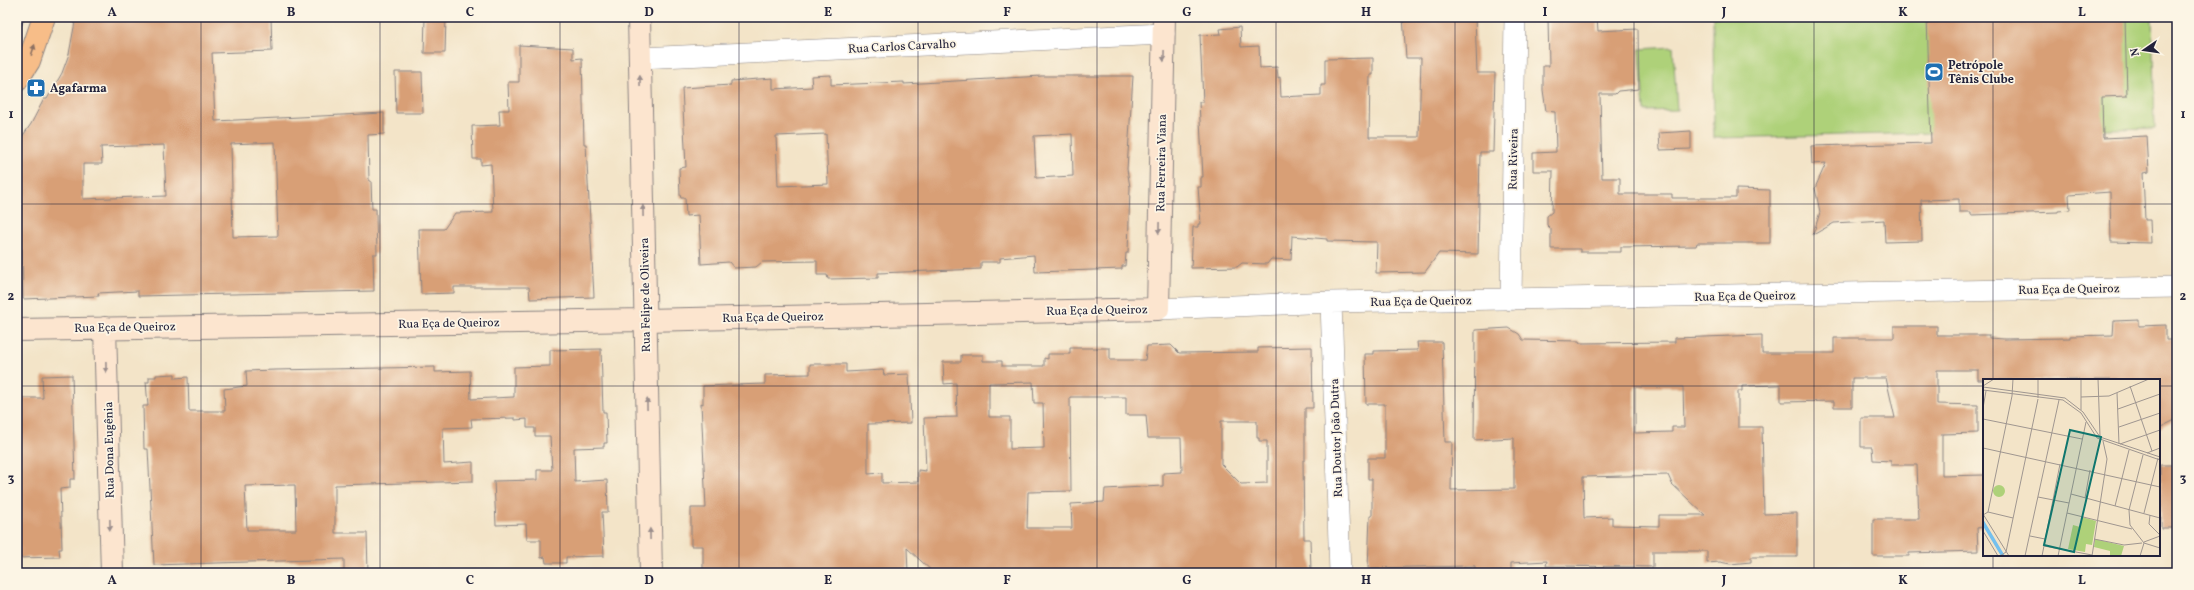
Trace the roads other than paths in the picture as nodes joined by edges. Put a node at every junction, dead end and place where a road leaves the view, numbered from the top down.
1 (19, 17) edge
2 (44, 17) edge
3 (639, 17) edge
4 (1515, 17) edge
5 (17, 22) edge
6 (1164, 25) edge
7 (640, 58) junction
8 (17, 80) edge
9 (2177, 287) edge
10 (1511, 300) junction
11 (1331, 302) junction
12 (1158, 309) junction
13 (645, 320) junction
14 (105, 328) junction
15 (17, 330) edge
16 (112, 573) edge
17 (651, 573) edge
18 (1340, 573) edge

1 - 5 lane
8 -> 2 main road
3 - 7 street, Rua Felipe de Oliveira
4 - 10 street, Rua Riveira
6 - 7 street, Rua Carlos Carvalho
6 -> 12 street, Rua Ferreira Viana
13 -> 7 street, Rua Felipe de Oliveira
9 - 10 street, Rua Eça de Queiroz
10 - 11 street, Rua Eça de Queiroz
11 - 12 street, Rua Eça de Queiroz
11 - 18 street, Rua Doutor João Dutra
12 - 13 street, Rua Eça de Queiroz
13 - 14 street, Rua Eça de Queiroz
17 -> 13 street, Rua Felipe de Oliveira
14 - 15 street, Rua Eça de Queiroz
14 -> 16 street, Rua Dona Eugênia

